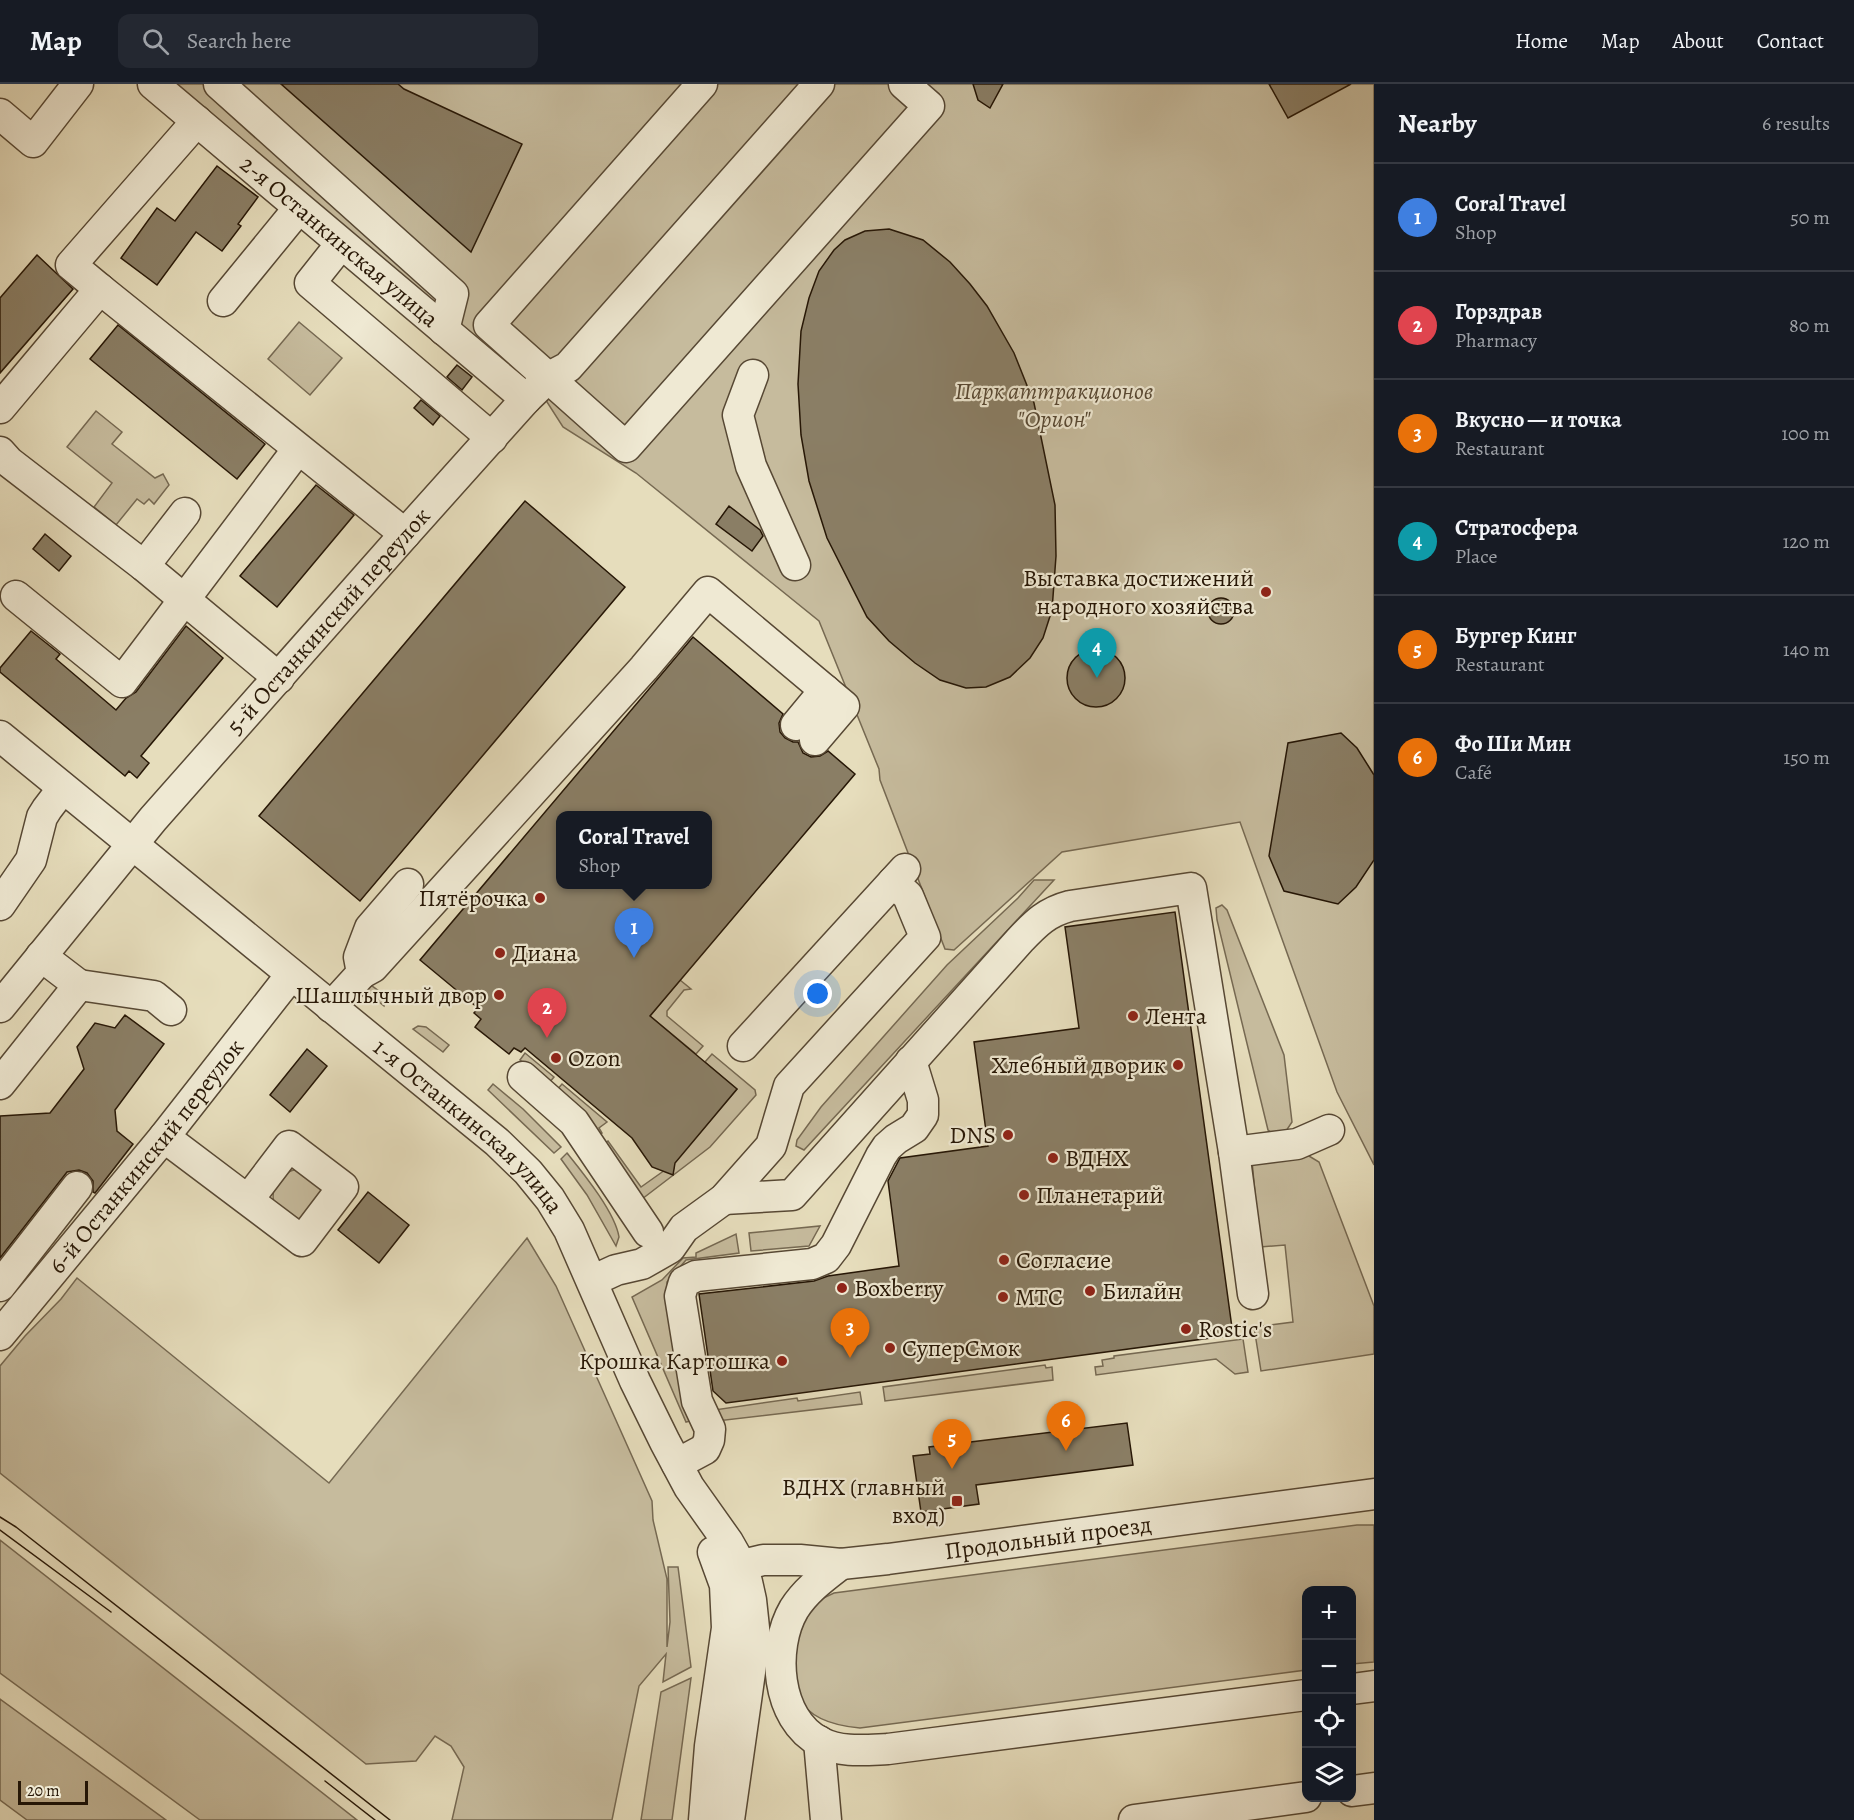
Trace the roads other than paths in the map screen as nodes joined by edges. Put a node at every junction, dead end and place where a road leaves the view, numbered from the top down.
1 (78, 84) edge
2 (153, 84) edge
3 (219, 84) edge
4 (702, 84) edge
5 (819, 84) edge
6 (904, 84) edge
7 (0, 114) edge
8 (197, 122) junction
9 (299, 208) junction
10 (341, 244) junction
11 (100, 289) junction
12 (223, 301) dead end
13 (444, 330) junction
14 (558, 372) junction
15 (753, 375) dead end
16 (526, 399) junction
17 (0, 408) edge
18 (492, 438) junction
19 (298, 448) junction
20 (0, 452) edge
21 (185, 513) dead end
22 (405, 534) junction
23 (795, 565) dead end
24 (144, 566) junction
25 (5, 598) edge
26 (185, 600) junction
27 (279, 678) junction
28 (806, 732) dead end
29 (0, 736) edge
30 (63, 788) junction
31 (131, 845) junction
32 (408, 884) dead end
33 (0, 905) edge
34 (41, 956) junction
35 (362, 973) junction
36 (291, 975) junction
37 (79, 985) junction
38 (331, 1006) junction
39 (0, 1008) edge
40 (171, 1010) dead end
41 (743, 1046) dead end
42 (911, 1061) junction
43 (523, 1077) dead end
44 (0, 1084) edge
45 (1329, 1130) dead end
46 (164, 1137) junction
47 (1234, 1152) junction
48 (77, 1187) dead end
49 (724, 1199) junction
50 (248, 1200) dead end
51 (684, 1228) junction
52 (648, 1232) junction
53 (590, 1276) junction
54 (0, 1286) edge
55 (1253, 1294) dead end
56 (3, 1326) edge
57 (683, 1476) junction
58 (1374, 1494) edge
59 (841, 1564) junction
60 (731, 1567) junction
61 (1374, 1686) edge
62 (1356, 1688) edge
63 (1302, 1696) edge
64 (819, 1741) junction
65 (1374, 1788) edge
66 (1356, 1790) edge
67 (1302, 1798) edge
68 (704, 1820) edge
69 (729, 1820) edge
70 (826, 1820) edge
71 (1134, 1820) edge

1 - 7 street
2 - 8 street, 2-я Останкинская улица
3 - 13 street
4 - 14 street
5 - 14 street, 5-й Останкинский переулок
6 - 14 street
8 - 9 street, 2-я Останкинская улица
8 - 11 street
9 - 10 street, 2-я Останкинская улица
9 - 12 street
10 - 13 street, 2-я Останкинская улица
10 - 18 street
11 - 17 street
11 - 19 street
13 - 16 street, 2-я Останкинская улица
14 - 16 street, 5-й Останкинский переулок
15 - 23 street
16 - 18 street, 5-й Останкинский переулок
18 - 22 street, 5-й Останкинский переулок
19 - 22 street
19 - 26 street
20 - 24 street
21 - 24 street
22 - 27 street, 5-й Останкинский переулок
24 - 26 street
25 - 26 street
26 - 27 street
27 - 31 street, 5-й Останкинский переулок
28 - 35 street
29 - 30 street, 1-я Останкинская улица
30 - 31 street, 1-я Останкинская улица
30 - 33 street
31 - 34 street, 5-й Останкинский переулок
31 - 36 street, 1-я Останкинская улица
32 - 35 street
34 - 37 street
34 - 39 street, 5-й Останкинский переулок
35 - 38 street
36 - 38 street, 1-я Останкинская улица
36 - 46 street, 6-й Останкинский переулок
37 - 40 street
37 - 44 street
38 - 53 street, 1-я Останкинская улица
41 - 49 street
42 - 47 street
42 - 49 street
42 - 57 street
43 - 52 street
45 - 47 street
46 - 50 street
46 - 56 street, 6-й Останкинский переулок
47 - 55 street
48 - 54 street
49 - 51 street
51 - 52 street
51 - 53 street
52 - 53 street
53 - 57 street, 1-я Останкинская улица
57 - 60 street, 1-я Останкинская улица
58 - 59 street, Продольный проезд
59 - 60 street, Продольный проезд
59 - 64 street
60 - 68 street
60 - 69 street, 1-я Останкинская улица
61 - 62 street
63 - 64 street
64 - 70 street
65 - 66 street
67 - 71 street

